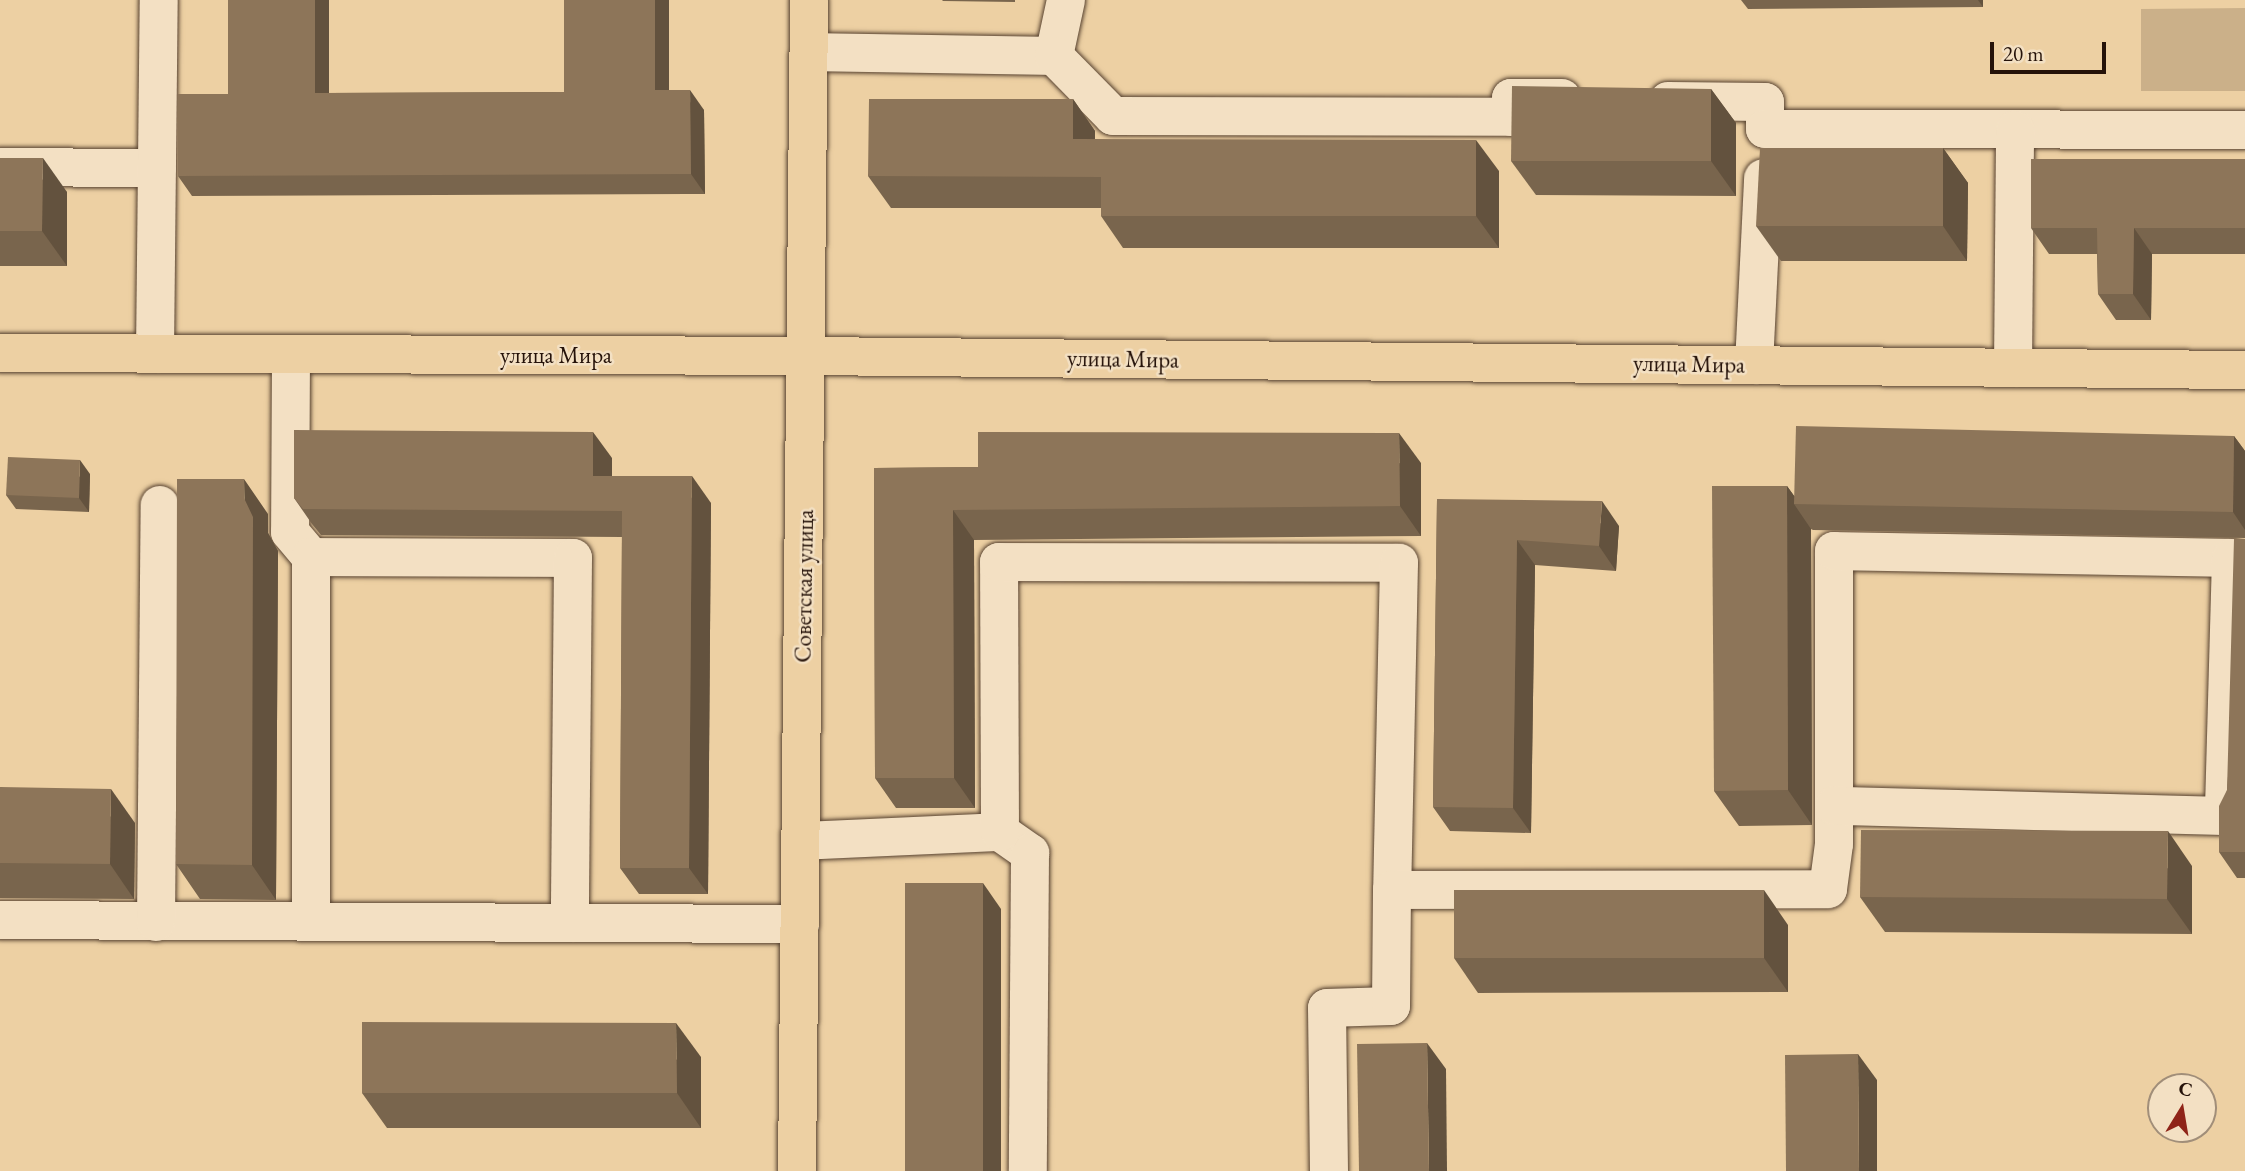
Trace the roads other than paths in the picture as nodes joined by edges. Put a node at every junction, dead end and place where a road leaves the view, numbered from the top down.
1 (159, 0) edge
2 (809, 0) edge
3 (1066, 0) edge
4 (809, 52) junction
5 (1054, 56) junction
6 (1591, 99) edge
7 (1631, 100) edge
8 (1765, 129) junction
9 (2015, 130) junction
10 (2245, 130) edge
11 (0, 167) edge
12 (157, 168) junction
13 (0, 353) edge
14 (155, 354) junction
15 (291, 355) junction
16 (807, 356) junction
17 (1754, 365) junction
18 (2013, 368) junction
19 (2245, 370) edge
20 (160, 505) dead end
21 (311, 557) junction
22 (1834, 806) junction
23 (1000, 832) junction
24 (801, 841) junction
25 (1392, 890) junction
26 (0, 920) edge
27 (156, 922) junction
28 (311, 922) junction
29 (570, 923) junction
30 (800, 924) junction
31 (797, 1171) edge
32 (1028, 1171) edge
33 (1329, 1171) edge

1 - 12 lane
2 - 4 main road, Советская улица
3 - 5 lane
4 - 5 lane
4 - 16 main road, Советская улица
5 - 6 lane
7 - 8 lane
8 - 9 lane
8 - 17 lane
9 - 10 lane
9 - 18 lane
11 - 12 lane
12 - 14 lane
13 - 14 main road, улица Мира
14 - 15 main road, улица Мира
15 - 16 main road, улица Мира
15 - 21 lane
16 - 17 main road, улица Мира
16 - 24 main road, Советская улица
17 - 18 main road, улица Мира
18 - 19 main road, улица Мира
20 - 27 lane
21 - 28 lane
21 - 29 lane
22 - 22 lane
22 - 25 lane
23 - 24 lane
23 - 25 lane
23 - 32 lane
24 - 30 main road, Советская улица
25 - 33 lane
26 - 27 lane
27 - 28 lane
28 - 29 lane
29 - 30 lane
30 - 31 main road, Советская улица

